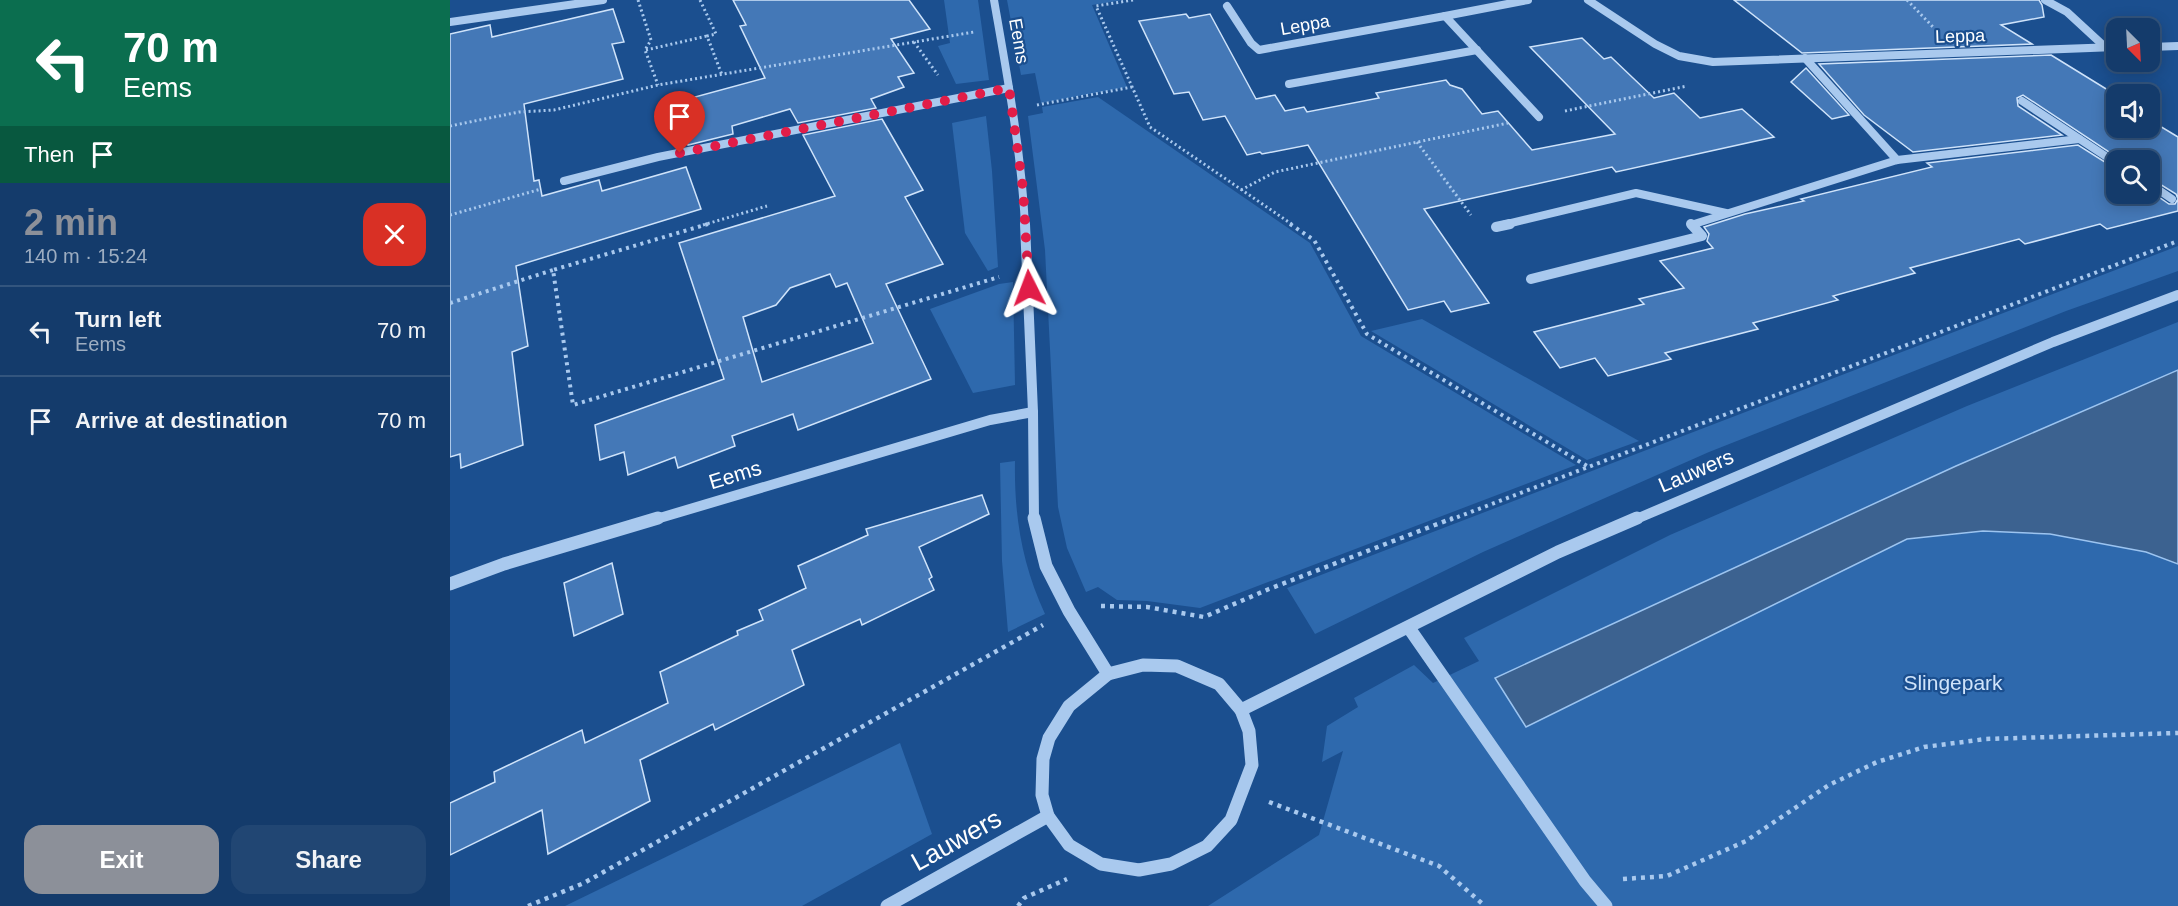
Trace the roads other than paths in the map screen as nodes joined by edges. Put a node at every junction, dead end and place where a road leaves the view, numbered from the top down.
1 (603, 0) edge
2 (994, 0) edge
3 (1527, 0) edge
4 (1588, 0) edge
5 (2045, 0) edge
6 (1227, 6) dead end
7 (1446, 16) junction
8 (450, 22) edge
9 (2160, 46) edge
10 (2178, 46) edge
11 (2105, 47) joint
12 (1477, 50) junction
13 (1805, 58) junction
14 (1289, 84) dead end
15 (1009, 88) junction
16 (2022, 101) dead end
17 (1539, 117) dead end
18 (2079, 139) junction
19 (2106, 157) edge
20 (1897, 160) junction
21 (564, 181) road end
22 (2160, 191) edge
23 (2172, 199) dead end
24 (1729, 214) junction
25 (1496, 227) road end
26 (1531, 279) dead end
27 (2178, 295) edge
28 (1033, 412) junction
29 (450, 584) edge
30 (1409, 628) junction
31 (1108, 674) junction
32 (1241, 710) junction
33 (1048, 816) junction
34 (887, 906) edge
35 (1606, 906) edge

1 - 8 street
2 - 15 street, Eems
3 - 7 street, Leppa
4 - 13 street, Leppa
5 - 11 street
6 - 7 street, Leppa
7 - 12 street
9 - 10 street
11 - 13 street, Leppa
12 - 14 street
12 - 17 street
13 - 20 street
15 - 21 street, Eems
15 - 28 street, Eems
16 - 18 street
18 - 19 street
18 - 20 street
20 - 24 street
22 - 23 street
24 - 25 street
24 - 26 street
27 - 30 street, Lauwers
28 - 29 street, Eems
28 - 31 street, Eems
30 - 32 street, Lauwers
30 - 35 street
31 - 32 street
31 - 33 street
32 - 33 street
33 - 34 street, Lauwers

